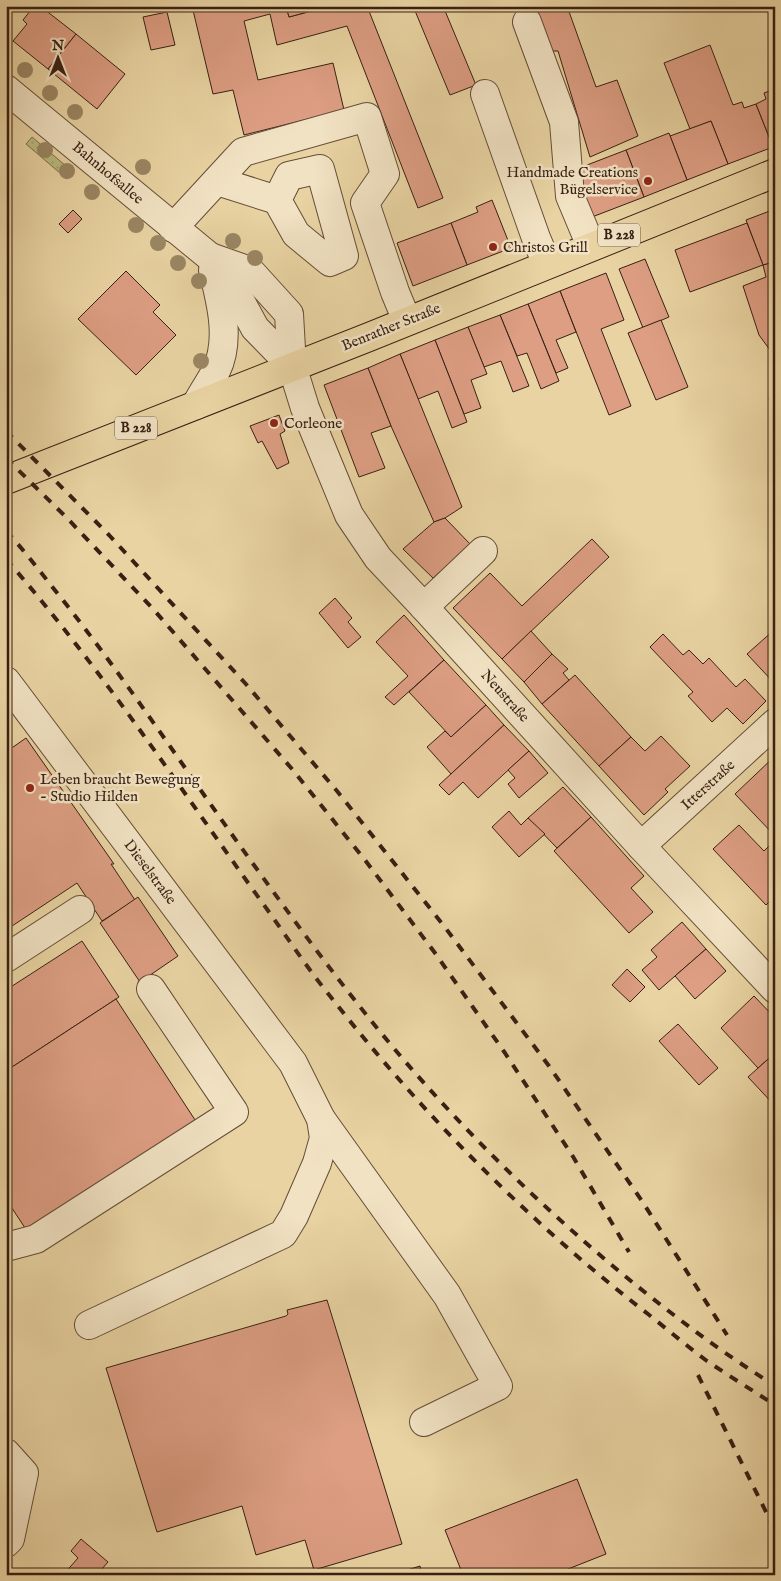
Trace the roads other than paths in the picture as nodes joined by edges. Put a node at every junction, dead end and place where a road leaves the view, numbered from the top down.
1 (527, 22) dead end
2 (6, 89) edge
3 (485, 94) dead end
4 (775, 172) edge
5 (217, 181) junction
6 (277, 200) dead end
7 (173, 228) junction
8 (591, 246) junction
9 (210, 257) junction
10 (547, 264) junction
11 (407, 321) junction
12 (292, 366) junction
13 (196, 405) junction
14 (6, 480) edge
15 (483, 551) dead end
16 (424, 607) junction
17 (6, 680) edge
18 (775, 723) edge
19 (641, 846) junction
20 (80, 910) dead end
21 (6, 958) edge
22 (151, 989) dead end
23 (775, 989) edge
24 (321, 1119) junction
25 (6, 1247) edge
26 (89, 1325) dead end
27 (424, 1422) dead end
28 (6, 1453) edge
29 (6, 1543) edge

1 - 8 street
2 - 7 street, Bahnhofsallee
3 - 10 street
4 - 8 main road, Benrather Straße / B 228
5 - 6 street
5 - 7 street
5 - 11 street
7 - 9 street, Bahnhofsallee
8 - 10 main road, Benrather Straße / B 228
9 - 12 street, Bahnhofsallee
9 - 13 street
10 - 11 main road, Benrather Straße / B 228
11 - 12 main road, Benrather Straße / B 228
12 - 13 main road, Benrather Straße / B 228
12 - 16 street, Neustraße
13 - 14 main road, Benrather Straße / B 228
15 - 16 street
16 - 19 street, Neustraße
17 - 24 street, Dieselstraße
18 - 19 street, Itterstraße
19 - 23 street, Neustraße
20 - 21 street
22 - 25 street
24 - 26 street
24 - 27 street
28 - 29 street

